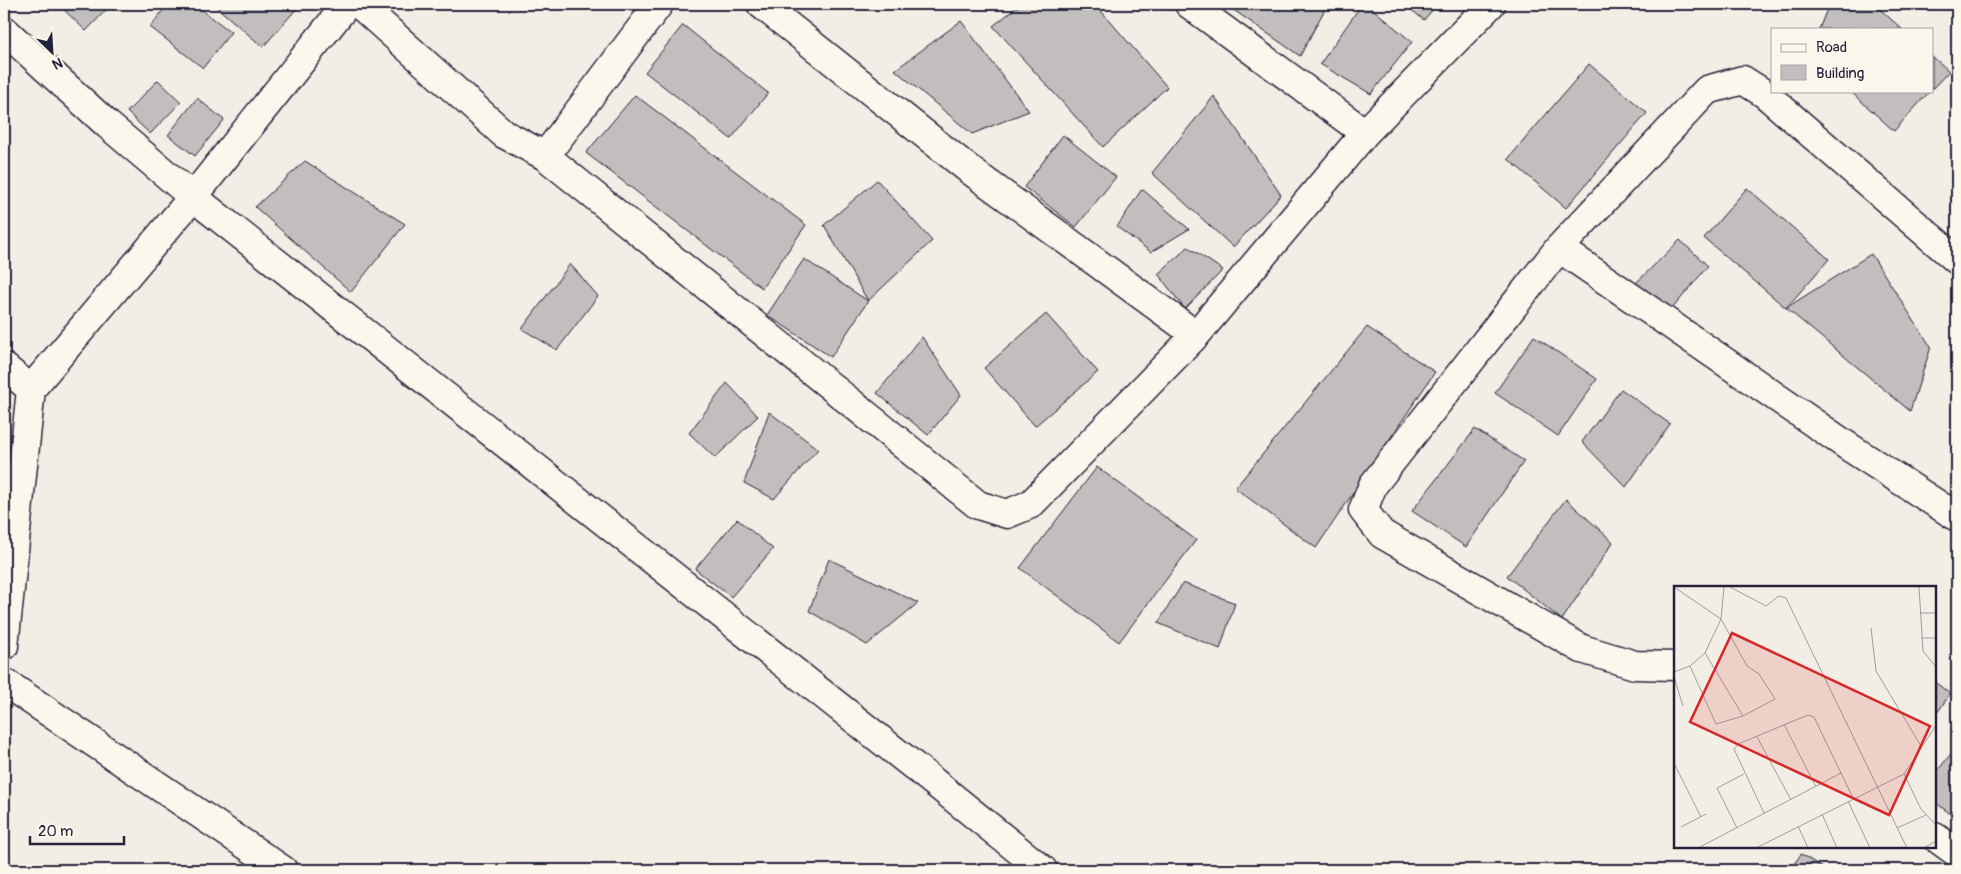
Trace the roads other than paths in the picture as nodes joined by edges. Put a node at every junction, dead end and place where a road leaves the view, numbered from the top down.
1 (347, 4) edge
2 (359, 4) edge
3 (659, 4) edge
4 (761, 4) edge
5 (1189, 4) edge
6 (1491, 4) edge
7 (4, 30) edge
8 (1365, 134) junction
9 (545, 156) junction
10 (193, 197) junction
11 (1559, 248) junction
12 (1957, 260) edge
13 (1196, 336) junction
14 (4, 367) edge
15 (30, 389) junction
16 (1957, 517) edge
17 (4, 646) edge
18 (1674, 666) edge
19 (4, 682) edge
20 (1936, 838) edge
21 (1957, 853) edge
22 (284, 870) edge
23 (1043, 870) edge

1 - 10 street
2 - 9 street
3 - 9 street
4 - 13 street
5 - 8 street
6 - 8 street
7 - 10 street
8 - 13 street
9 - 13 street
10 - 15 street
10 - 23 street
11 - 12 street
11 - 16 street
11 - 18 street
14 - 15 street
15 - 17 street
19 - 22 street
20 - 21 street

